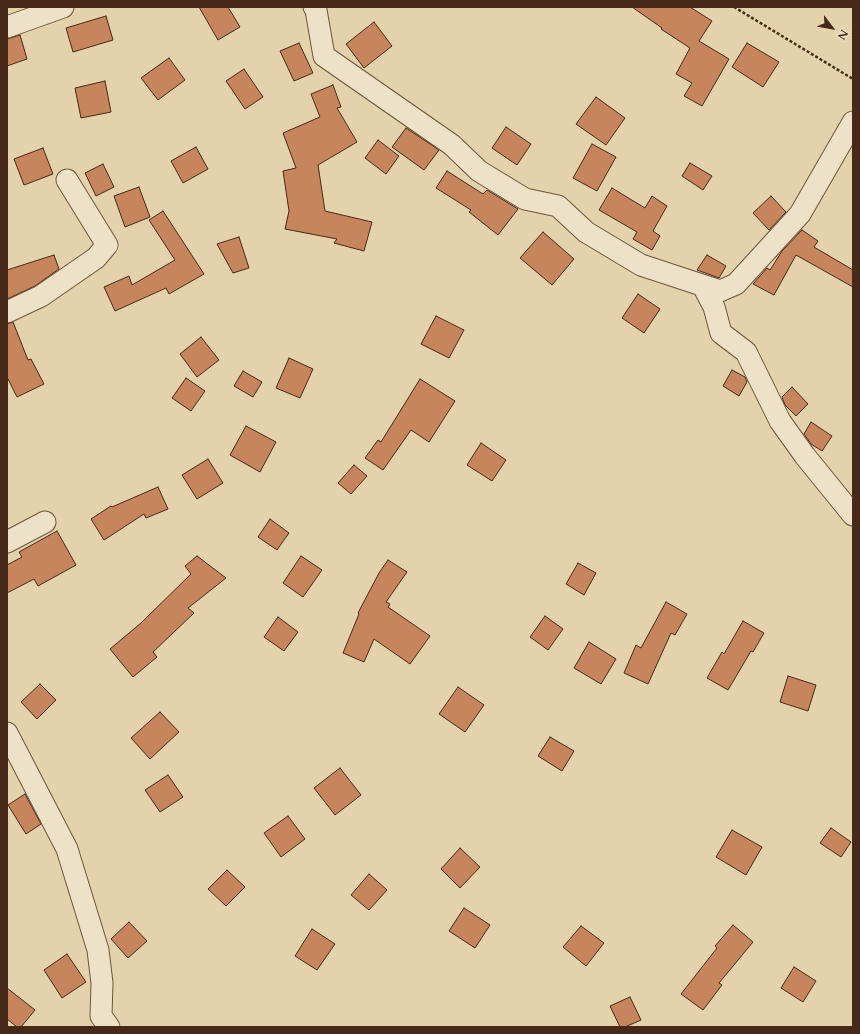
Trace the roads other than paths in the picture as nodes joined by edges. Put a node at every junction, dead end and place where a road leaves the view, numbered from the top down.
1 (63, 7) edge
2 (314, 7) edge
3 (7, 27) edge
4 (853, 122) edge
5 (67, 180) dead end
6 (702, 286) junction
7 (7, 312) edge
8 (853, 515) edge
9 (45, 522) dead end
10 (7, 542) edge
11 (7, 732) edge
12 (109, 1027) edge

1 - 3 street
2 - 6 street
4 - 6 street
5 - 7 street
6 - 8 street
9 - 10 street
11 - 12 street

